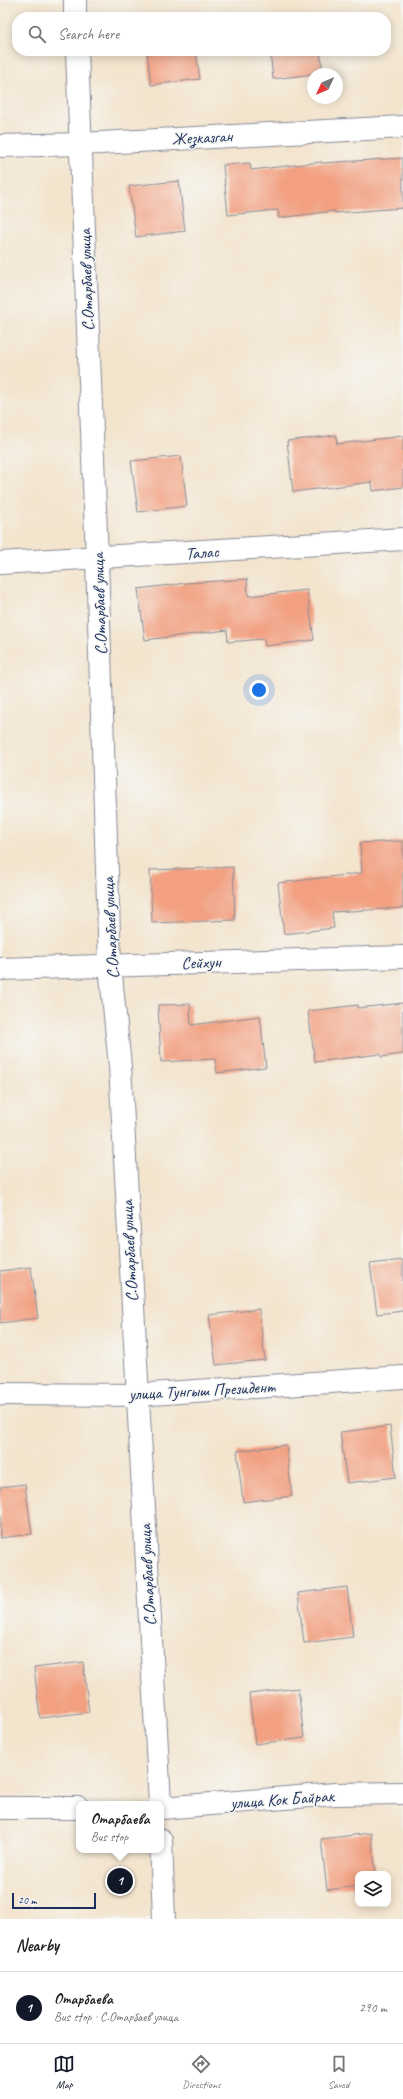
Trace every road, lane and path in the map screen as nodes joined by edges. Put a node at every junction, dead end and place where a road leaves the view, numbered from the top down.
1 (75, 0) edge
2 (75, 12) edge
3 (77, 56) edge
4 (403, 127) edge
5 (81, 144) junction
6 (0, 146) edge
7 (403, 539) edge
8 (97, 558) junction
9 (0, 563) edge
10 (403, 957) edge
11 (110, 965) junction
12 (0, 969) edge
13 (403, 1377) edge
14 (0, 1394) edge
15 (136, 1395) junction
16 (403, 1793) edge
17 (160, 1801) edge
18 (0, 1808) edge
19 (76, 1808) edge
20 (164, 1808) edge
21 (161, 1853) edge
22 (164, 1919) edge

1 - 2 street
3 - 5 street, С.Отарбаев улица
4 - 5 street, Жезказган
5 - 6 street, Жезказган
5 - 8 street, С.Отарбаев улица
7 - 8 street, Талас
8 - 9 street, Талас
8 - 11 street, С.Отарбаев улица
10 - 11 street, Сейхун
11 - 12 street, Сейхун
11 - 15 street, С.Отарбаев улица
13 - 15 street, улица Тунгыш Президент
14 - 15 street, улица Тунгыш Президент
15 - 17 street, С.Отарбаев улица
16 - 20 street, улица Кок Байрак
18 - 19 street
21 - 22 street

